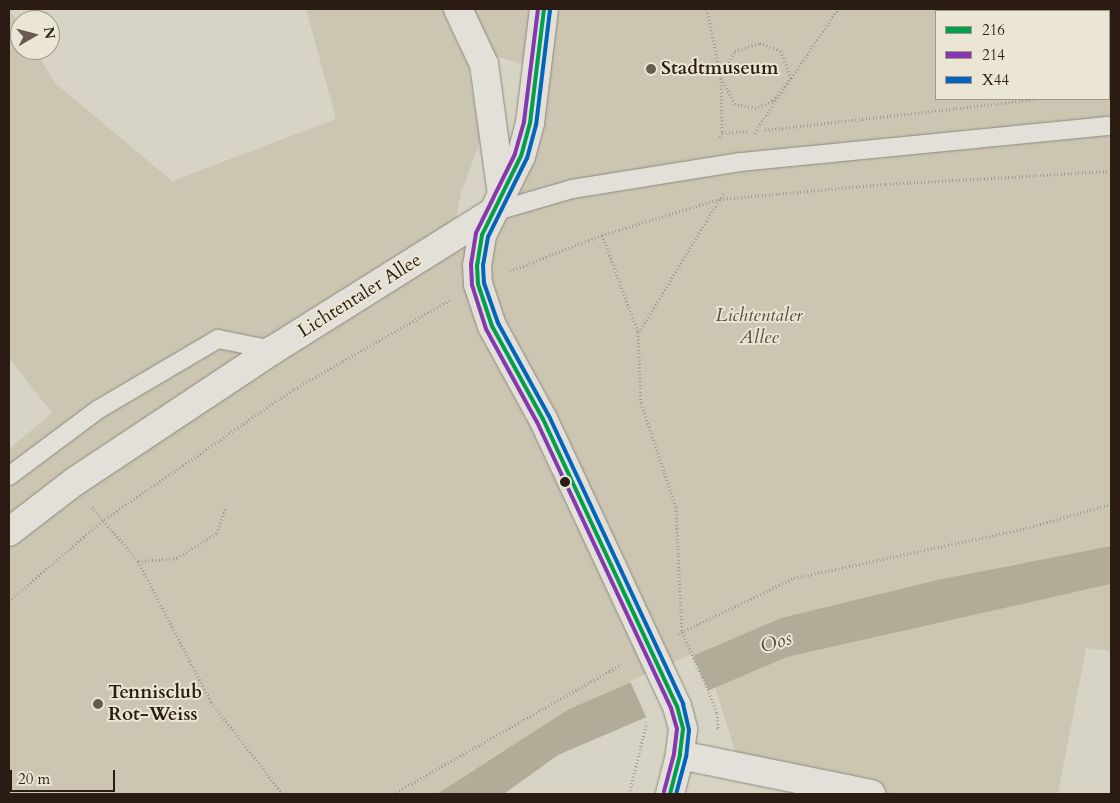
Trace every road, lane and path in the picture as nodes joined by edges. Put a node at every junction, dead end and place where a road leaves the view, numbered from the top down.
1 (458, 9) edge
2 (544, 9) edge
3 (707, 9) edge
4 (838, 9) edge
5 (722, 78) junction
6 (791, 78) junction
7 (1111, 126) edge
8 (722, 133) dead end
9 (741, 162) junction
10 (1111, 171) edge
11 (720, 199) junction
12 (497, 204) junction
13 (602, 235) junction
14 (478, 284) junction
15 (638, 332) junction
16 (273, 350) junction
17 (9, 476) edge
18 (74, 482) junction
19 (1111, 504) edge
20 (226, 506) dead end
21 (102, 521) junction
22 (9, 532) edge
23 (138, 561) junction
24 (9, 601) edge
25 (682, 632) junction
26 (655, 658) junction
27 (709, 692) dead end
28 (647, 720) dead end
29 (680, 755) junction
30 (283, 794) edge
31 (393, 794) edge
32 (629, 794) edge
33 (670, 794) edge
34 (871, 794) edge

1 - 12 street
2 - 12 street
3 - 5 path
4 - 6 path
5 - 6 path
5 - 6 path
5 - 8 path
6 - 9 path
7 - 9 lane, Lichtentaler Allee
9 - 11 path
9 - 12 lane, Lichtentaler Allee
10 - 11 path
11 - 13 path
11 - 15 path
12 - 14 street
12 - 16 street, Lichtentaler Allee
13 - 14 path
13 - 15 path
14 - 21 path
14 - 26 street
15 - 25 path
16 - 17 lane
16 - 18 street, Lichtentaler Allee
18 - 21 path
18 - 22 street, Lichtentaler Allee
19 - 25 path
20 - 23 path
21 - 23 path
21 - 24 path
23 - 30 path
25 - 27 path
26 - 29 street
26 - 31 path
28 - 32 path
29 - 33 street
29 - 34 street

